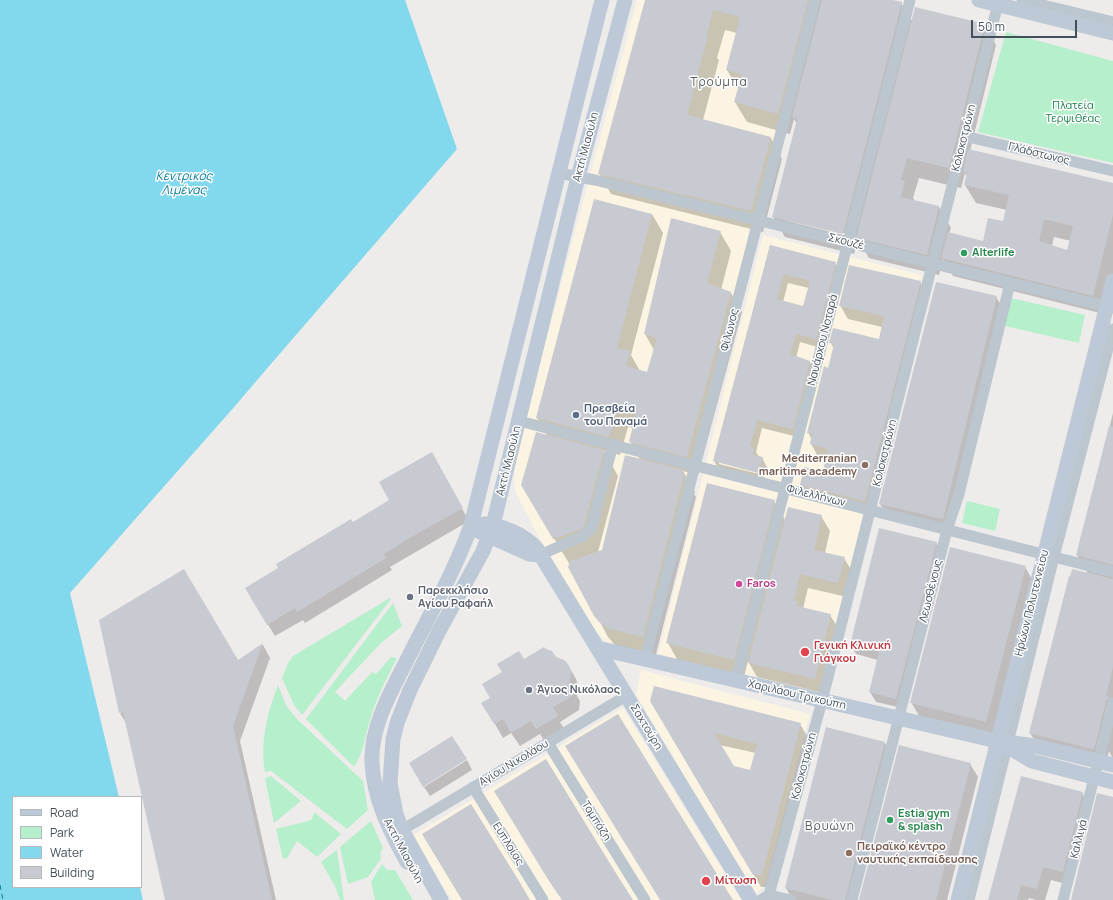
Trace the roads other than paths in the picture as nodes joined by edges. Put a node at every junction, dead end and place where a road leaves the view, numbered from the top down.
1 (602, 0) edge
2 (625, 0) edge
3 (815, 0) edge
4 (910, 0) edge
5 (979, 0) edge
6 (1022, 0) edge
7 (998, 2) edge
8 (1113, 22) edge
9 (1113, 33) edge
10 (964, 136) junction
11 (1113, 171) edge
12 (559, 173) junction
13 (578, 177) junction
14 (758, 220) junction
15 (848, 243) junction
16 (932, 264) junction
17 (1113, 281) edge
18 (1010, 283) junction
19 (1110, 307) edge
20 (1113, 329) edge
21 (519, 421) junction
22 (613, 444) junction
23 (695, 465) junction
24 (785, 488) junction
25 (870, 510) junction
26 (471, 525) junction
27 (491, 530) junction
28 (947, 530) junction
29 (540, 555) junction
30 (1049, 556) junction
31 (1113, 572) edge
32 (597, 648) junction
33 (645, 659) junction
34 (736, 680) junction
35 (626, 696) junction
36 (822, 701) junction
37 (1113, 703) edge
38 (898, 718) junction
39 (548, 743) junction
40 (1004, 743) junction
41 (1098, 761) junction
42 (1113, 765) edge
43 (1094, 778) junction
44 (1113, 782) edge
45 (473, 787) junction
46 (402, 830) junction
47 (765, 898) edge
48 (429, 900) edge
49 (441, 900) edge
50 (543, 900) edge
51 (645, 900) edge
52 (751, 900) edge
53 (791, 900) edge
54 (852, 900) edge
55 (958, 900) edge
56 (969, 900) edge
57 (1063, 900) edge

1 - 12 main road, Ακτή Μιαούλη
2 - 13 main road, Ακτή Μιαούλη
3 - 14 street, Φίλωνος
4 - 15 street, Ναυάρχου Νοταρά
5 - 7 main road
6 - 8 street
7 - 9 main road
7 - 10 street, Κολοκοτρώνη
10 - 11 street, Γλάδστωνος
10 - 16 street, Κολοκοτρώνη
12 - 13 street, Σκουζέ
12 - 26 main road, Ακτή Μιαούλη
13 - 14 street, Σκουζέ
13 - 21 main road, Ακτή Μιαούλη
14 - 15 street, Σκουζέ
14 - 23 street, Φίλωνος
15 - 16 street, Σκουζέ
15 - 24 street, Ναυάρχου Νοταρά
16 - 18 street, Σκουζέ
16 - 25 street, Κολοκοτρώνη
17 - 19 main road, Ηρώων Πολυτεχνείου
18 - 19 street, Σκουζέ
18 - 28 street, Λεωσθένους
19 - 30 main road, Ηρώων Πολυτεχνείου
20 - 30 street, Ηρώων Πολυτεχνείου
21 - 22 street, Φιλελλήνων
21 - 27 main road, Ακτή Μιαούλη
22 - 23 street, Φιλελλήνων
22 - 29 street
23 - 24 street, Φιλελλήνων
23 - 33 street, Φίλωνος
24 - 25 street, Φιλελλήνων
24 - 34 street, Ναυάρχου Νοταρά
25 - 28 street, Φιλελλήνων
25 - 36 street, Κολοκοτρώνη
26 - 27 main road, Σαχτούρη
26 - 48 main road, Ακτή Μιαούλη
27 - 29 main road, Σαχτούρη
27 - 46 main road, Ακτή Μιαούλη
28 - 30 street, Φιλελλήνων
28 - 38 street, Λεωσθένους
29 - 32 main road, Σαχτούρη
30 - 31 street, Φιλελλήνων
30 - 40 main road, Ηρώων Πολυτεχνείου
32 - 33 main road, Χαριλάου Τρικούπη
32 - 35 main road, Σαχτούρη
33 - 34 main road, Χαριλάου Τρικούπη
34 - 36 main road, Χαριλάου Τρικούπη
35 - 39 street, Αγίου Νικολάου
35 - 52 main road, Σαχτούρη
36 - 38 main road, Χαριλάου Τρικούπη
36 - 47 street, Κολοκοτρώνη
37 - 41 street, Καλλιγά
38 - 40 main road, Χαριλάου Τρικούπη
38 - 54 street, Λεωσθένους
39 - 45 street, Αγίου Νικολάου
39 - 51 street, Τομπάζη
40 - 41 main road, Χαριλάου Τρικούπη
40 - 43 main road, Χαριλάου Τρικούπη
40 - 55 main road, Ηρώων Πολυτεχνείου
40 - 56 street, Ηρώων Πολυτεχνείου
41 - 42 main road, Χαριλάου Τρικούπη
41 - 43 street, Καλλιγά
43 - 44 main road, Χαριλάου Τρικούπη
43 - 57 street, Καλλιγά
45 - 46 street, Αγίου Νικολάου
45 - 50 street, Ευπλοίας
46 - 49 main road, Ακτή Μιαούλη
47 - 53 street

